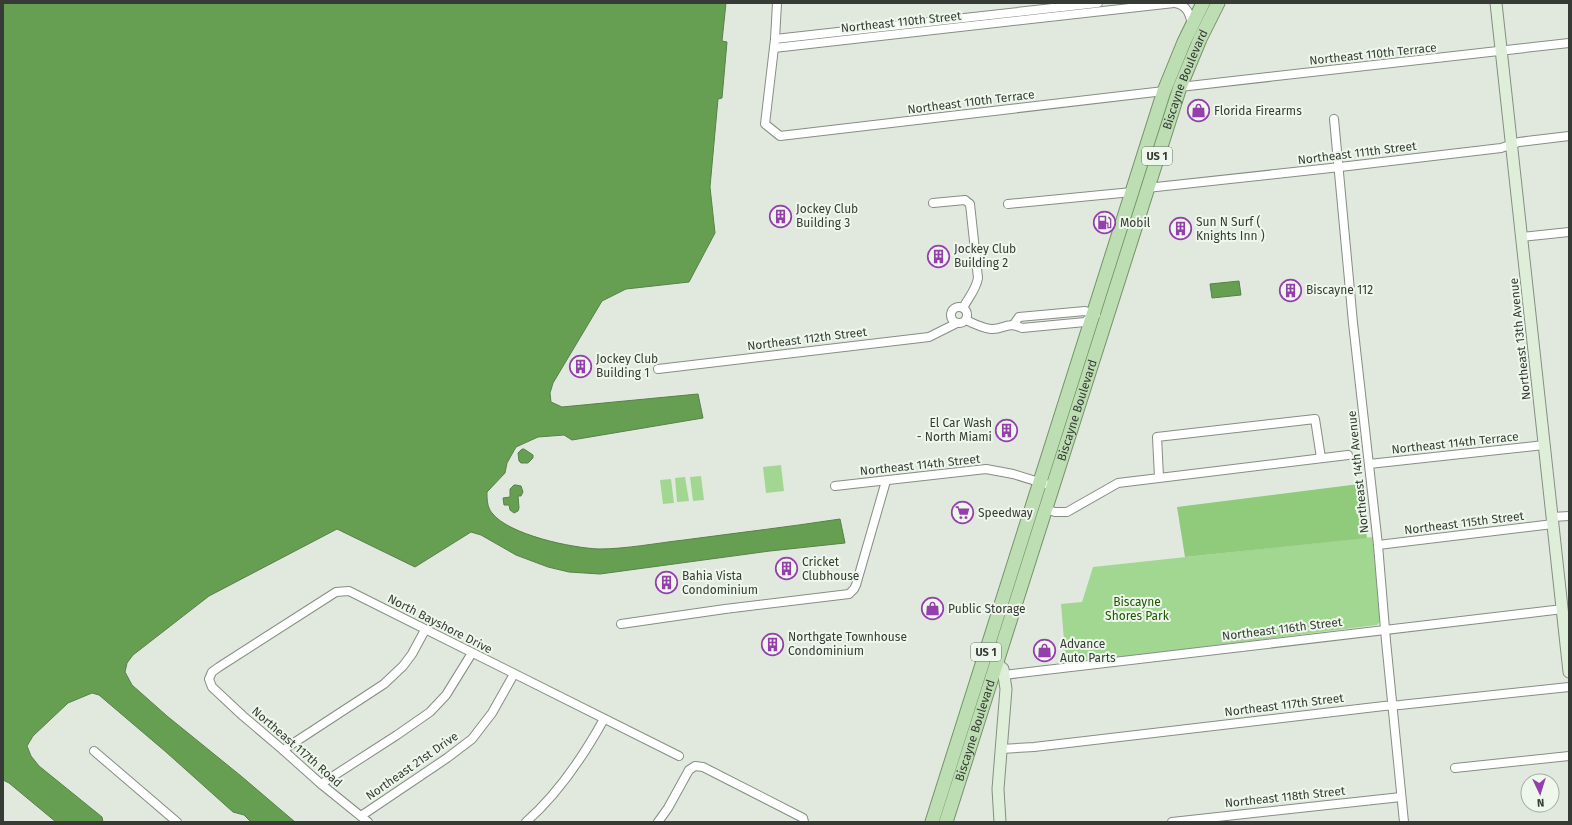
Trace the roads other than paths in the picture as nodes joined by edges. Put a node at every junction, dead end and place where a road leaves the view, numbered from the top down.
1 (777, 3) edge
2 (1098, 3) edge
3 (1175, 3) edge
4 (1203, 3) edge
5 (1218, 3) edge
6 (1496, 3) edge
7 (1192, 25) junction
8 (775, 39) junction
9 (1569, 43) edge
10 (774, 48) junction
11 (1501, 51) junction
12 (1180, 87) junction
13 (1164, 91) junction
14 (1334, 119) dead end
15 (1569, 136) edge
16 (1511, 145) junction
17 (1340, 167) junction
18 (1147, 188) junction
19 (1132, 192) junction
20 (933, 203) dead end
21 (1008, 204) dead end
22 (1569, 232) edge
23 (1522, 237) junction
24 (963, 308) junction
25 (1107, 314) junction
26 (1038, 315) junction
27 (1093, 315) junction
28 (966, 320) junction
29 (957, 323) junction
30 (1014, 324) junction
31 (1038, 326) junction
32 (658, 368) dead end
33 (1544, 445) junction
34 (1348, 455) dead end
35 (1320, 458) junction
36 (1369, 464) junction
37 (1159, 477) junction
38 (886, 481) junction
39 (1046, 484) junction
40 (835, 486) dead end
41 (1045, 509) junction
42 (1569, 516) edge
43 (1552, 521) junction
44 (1378, 545) junction
45 (1563, 609) junction
46 (621, 624) dead end
47 (1385, 629) junction
48 (425, 630) junction
49 (988, 643) junction
50 (472, 653) junction
51 (996, 663) junction
52 (1569, 672) edge
53 (514, 674) junction
54 (1004, 675) junction
55 (212, 687) joint
56 (1569, 687) edge
57 (1392, 706) junction
58 (604, 719) junction
59 (1002, 749) junction
60 (283, 750) junction
61 (94, 751) dead end
62 (679, 756) dead end
63 (1569, 756) edge
64 (1455, 768) dead end
65 (321, 784) junction
66 (1401, 797) junction
67 (361, 816) junction
68 (803, 820) edge
69 (177, 822) edge
70 (368, 822) edge
71 (526, 822) edge
72 (658, 822) edge
73 (932, 822) edge
74 (946, 822) edge
75 (1000, 822) edge
76 (1172, 822) edge
77 (1404, 822) edge

1 - 8 street
2 - 8 street, Northeast 110th Street
3 - 7 street, Northeast 110th Street
3 - 10 street, Northeast 110th Street
4 - 7 main road, Biscayne Boulevard / US 1
5 - 12 main road, Biscayne Boulevard / US 1
6 - 11 street, Northeast 13th Avenue
7 - 13 main road, Biscayne Boulevard / US 1
8 - 10 street
9 - 11 street, Northeast 110th Terrace
10 - 13 street, Northeast 110th Terrace
11 - 12 street, Northeast 110th Terrace
11 - 16 street, Northeast 13th Avenue
12 - 18 main road, Biscayne Boulevard / US 1
13 - 19 main road, Biscayne Boulevard / US 1
14 - 17 street, Northeast 14th Avenue
15 - 16 street, Northeast 111th Street
16 - 17 street, Northeast 111th Street
16 - 23 street, Northeast 13th Avenue
17 - 18 street, Northeast 111th Street
17 - 36 street, Northeast 14th Avenue
18 - 25 main road, Biscayne Boulevard / US 1
19 - 21 street
19 - 27 main road, Biscayne Boulevard / US 1
20 - 24 street
22 - 23 street
23 - 33 street, Northeast 13th Avenue
24 - 28 street
24 - 29 street
25 - 27 street
25 - 39 main road, Biscayne Boulevard / US 1
26 - 27 street
26 - 30 street
26 - 31 street
27 - 31 street
27 - 39 main road, Biscayne Boulevard / US 1
28 - 29 street
28 - 30 street
29 - 32 street, Northeast 112th Street
30 - 31 street
33 - 36 street, Northeast 114th Terrace
33 - 43 street, Northeast 13th Avenue
34 - 35 street
35 - 37 street
35 - 37 street
36 - 44 street, Northeast 14th Avenue
37 - 41 street
38 - 39 street, Northeast 114th Street
38 - 40 street, Northeast 114th Street
38 - 46 street
39 - 41 main road, Biscayne Boulevard / US 1
39 - 49 main road, Biscayne Boulevard / US 1
41 - 51 main road, Biscayne Boulevard / US 1
42 - 43 street, Northeast 115th Street
43 - 44 street, Northeast 115th Street
43 - 45 street, Northeast 13th Avenue
44 - 47 street, Northeast 14th Avenue
45 - 47 street, Northeast 116th Street
45 - 52 street, Northeast 13th Avenue
47 - 54 street, Northeast 116th Street
47 - 57 street, Northeast 14th Avenue
48 - 50 street, North Bayshore Drive
48 - 55 street, North Bayshore Drive
48 - 60 street
49 - 51 main road
49 - 73 main road, Biscayne Boulevard / US 1
50 - 53 street, North Bayshore Drive
50 - 65 street
51 - 54 street
51 - 74 main road, Biscayne Boulevard / US 1
53 - 58 street, North Bayshore Drive
53 - 67 street, Northeast 21st Drive
54 - 59 street
55 - 60 street, Northeast 117th Road
56 - 57 street, Northeast 117th Street
57 - 59 street, Northeast 117th Street
57 - 66 street, Northeast 14th Avenue
58 - 62 street, North Bayshore Drive
58 - 71 street
59 - 75 street
60 - 65 street, Northeast 117th Road
61 - 69 street
63 - 64 street
65 - 67 street, Northeast 117th Road
66 - 76 street, Northeast 118th Street
66 - 77 street, Northeast 14th Avenue
67 - 70 street, Northeast 117th Road
68 - 72 street

